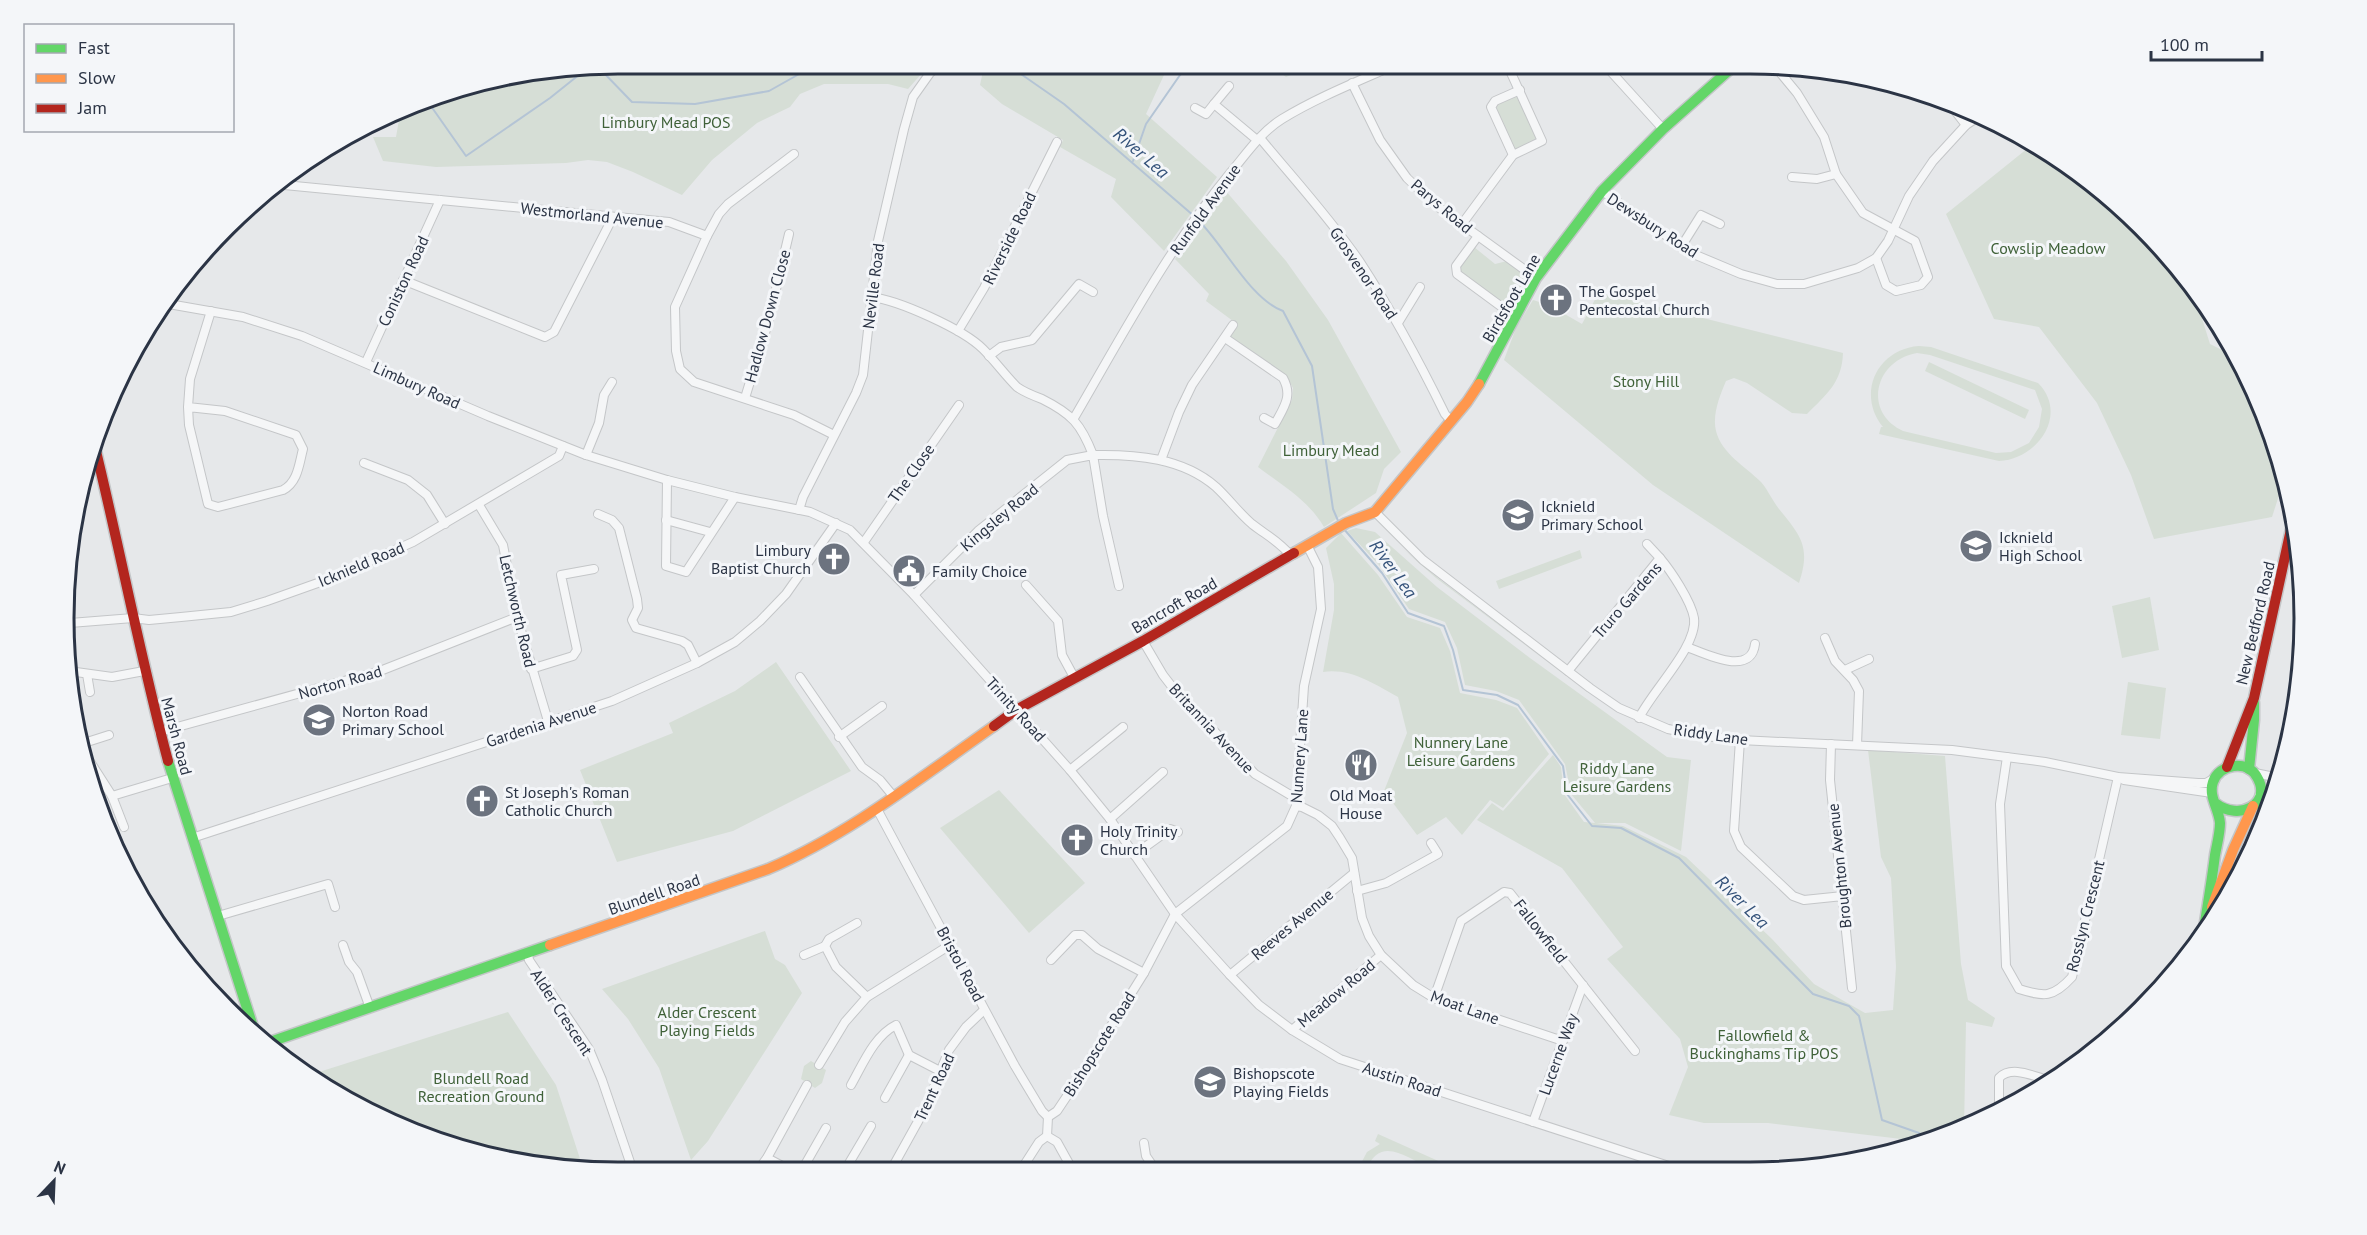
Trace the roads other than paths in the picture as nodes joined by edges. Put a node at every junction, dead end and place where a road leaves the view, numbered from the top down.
1 (929, 74) edge
2 (1374, 74) edge
3 (1513, 74) edge
4 (1615, 74) edge
5 (1725, 74) edge
6 (1782, 75) edge
7 (1352, 84) junction
8 (1228, 86) dead end
9 (1520, 90) junction
10 (1214, 104) junction
11 (1195, 108) dead end
12 (1958, 115) edge
13 (1972, 121) edge
14 (1966, 125) junction
15 (1663, 129) junction
16 (1258, 139) junction
17 (1057, 142) dead end
18 (795, 154) dead end
19 (1513, 155) junction
20 (1836, 174) junction
21 (1792, 177) dead end
22 (287, 185) edge
23 (1602, 191) junction
24 (440, 200) junction
25 (613, 217) junction
26 (1462, 224) junction
27 (1720, 224) dead end
28 (1892, 229) junction
29 (789, 234) dead end
30 (707, 236) junction
31 (1478, 236) junction
32 (1681, 247) junction
33 (1876, 258) junction
34 (1536, 278) junction
35 (404, 280) junction
36 (1420, 287) dead end
37 (1093, 292) dead end
38 (871, 297) junction
39 (173, 304) edge
40 (211, 310) junction
41 (1514, 316) junction
42 (1398, 323) junction
43 (1233, 325) dead end
44 (958, 331) junction
45 (1225, 338) junction
46 (989, 356) junction
47 (366, 362) junction
48 (612, 382) dead end
49 (745, 398) junction
50 (959, 405) dead end
51 (188, 408) junction
52 (1074, 418) junction
53 (1264, 418) dead end
54 (1451, 421) junction
55 (834, 435) junction
56 (563, 446) junction
57 (1093, 454) junction
58 (586, 455) junction
59 (98, 458) edge
60 (1161, 460) junction
61 (364, 463) dead end
62 (667, 480) junction
63 (735, 497) junction
64 (479, 505) junction
65 (799, 510) junction
66 (1375, 512) junction
67 (598, 514) dead end
68 (666, 520) junction
69 (836, 523) junction
70 (445, 524) junction
71 (1343, 526) joint
72 (710, 532) junction
73 (864, 542) junction
74 (1647, 544) dead end
75 (2289, 544) edge
76 (1308, 547) junction
77 (1291, 556) junction
78 (1660, 558) junction
79 (594, 569) dead end
80 (1026, 585) dead end
81 (1119, 586) dead end
82 (914, 595) junction
83 (133, 618) junction
84 (517, 618) junction
85 (74, 624) edge
86 (1824, 638) dead end
87 (1143, 641) junction
88 (1755, 644) dead end
89 (1687, 647) junction
90 (1869, 659) dead end
91 (697, 663) junction
92 (531, 669) junction
93 (1845, 670) junction
94 (144, 671) junction
95 (1568, 671) junction
96 (76, 672) dead end
97 (87, 674) junction
98 (800, 677) dead end
99 (1075, 679) junction
100 (90, 692) dead end
101 (2254, 698) junction
102 (882, 706) dead end
103 (1016, 710) junction
104 (1640, 718) junction
105 (548, 722) junction
106 (1123, 727) dead end
107 (159, 732) junction
108 (109, 735) dead end
109 (839, 737) junction
110 (1740, 740) junction
111 (88, 742) edge
112 (1831, 744) junction
113 (1857, 745) junction
114 (2007, 757) junction
115 (2227, 767) junction
116 (96, 770) edge
117 (1070, 770) junction
118 (2251, 771) junction
119 (1163, 772) dead end
120 (2270, 775) edge
121 (2118, 777) junction
122 (172, 778) junction
123 (2214, 778) junction
124 (112, 796) junction
125 (894, 797) junction
126 (2263, 797) edge
127 (2213, 798) junction
128 (2256, 801) junction
129 (1297, 803) junction
130 (877, 809) junction
131 (1110, 819) junction
132 (124, 827) dead end
133 (1178, 832) dead end
134 (192, 838) junction
135 (1431, 843) dead end
136 (1134, 855) junction
137 (1354, 873) junction
138 (1356, 891) junction
139 (1843, 896) junction
140 (2213, 903) edge
141 (335, 907) dead end
142 (1175, 914) junction
143 (2206, 914) edge
144 (218, 916) junction
145 (857, 923) dead end
146 (343, 945) dead end
147 (950, 945) junction
148 (825, 946) junction
149 (528, 954) junction
150 (804, 955) dead end
151 (1381, 955) junction
152 (1051, 960) dead end
153 (1144, 973) junction
154 (1230, 975) junction
155 (1583, 985) junction
156 (1852, 988) dead end
157 (867, 997) junction
158 (1434, 998) junction
159 (370, 1008) junction
160 (984, 1010) junction
161 (250, 1019) edge
162 (1292, 1030) junction
163 (275, 1040) edge
164 (1563, 1041) junction
165 (1635, 1052) dead end
166 (909, 1055) junction
167 (819, 1065) dead end
168 (940, 1071) junction
169 (2039, 1078) edge
170 (807, 1085) dead end
171 (852, 1085) dead end
172 (885, 1098) dead end
173 (1999, 1100) edge
174 (1048, 1117) junction
175 (1533, 1122) junction
176 (871, 1126) dead end
177 (826, 1128) dead end
178 (1047, 1136) junction
179 (1144, 1143) dead end
180 (767, 1158) junction
181 (630, 1162) edge
182 (764, 1162) edge
183 (775, 1162) edge
184 (807, 1162) edge
185 (850, 1162) edge
186 (895, 1162) edge
187 (1026, 1162) edge
188 (1068, 1162) edge
189 (1150, 1162) edge
190 (1656, 1162) edge

1 - 38 street, Neville Road
2 - 7 street, Runfold Avenue
3 - 9 street
4 - 15 street
5 - 15 main road, Birdsfoot Lane
6 - 20 street
7 - 16 street, Runfold Avenue
7 - 26 street, Parys Road
8 - 10 street
9 - 19 street
9 - 19 street
10 - 11 street
10 - 16 street, Grosvenor Road
12 - 14 street
13 - 14 street
14 - 28 street
15 - 23 main road, Birdsfoot Lane
16 - 42 street, Grosvenor Road
16 - 52 street, Runfold Avenue
17 - 44 street, Riverside Road
18 - 30 street
19 - 26 street
20 - 21 street
20 - 28 street
22 - 24 street, Westmorland Avenue
23 - 32 street, Dewsbury Road
23 - 34 main road, Birdsfoot Lane
24 - 25 street, Westmorland Avenue
24 - 35 street, Coniston Road
25 - 30 street, Westmorland Avenue
25 - 35 street
26 - 31 street, Parys Road
27 - 32 street
28 - 33 street
28 - 33 street
29 - 49 street, Hadlow Down Close
30 - 49 street
31 - 34 street, Parys Road
31 - 41 street
32 - 33 street, Dewsbury Road
34 - 41 main road, Birdsfoot Lane
35 - 47 street, Coniston Road
36 - 42 street
37 - 46 street
38 - 44 street
38 - 55 street, Neville Road
39 - 40 street, Limbury Road
40 - 47 street, Limbury Road
40 - 51 street
41 - 54 main road, Birdsfoot Lane
42 - 54 street, Grosvenor Road
43 - 45 street
44 - 46 street
45 - 53 street
45 - 60 street
46 - 52 street
47 - 56 street, Limbury Road
48 - 58 street
49 - 55 street
50 - 73 street, The Close
51 - 51 street
52 - 57 street
54 - 66 main road, Birdsfoot Lane
55 - 65 street, Neville Road
56 - 58 street, Limbury Road
56 - 64 street, Icknield Road
57 - 60 street, Kingsley Road
57 - 81 street
57 - 82 street, Kingsley Road
58 - 62 street, Limbury Road
59 - 83 main road, Marsh Road
60 - 77 street, Kingsley Road
61 - 70 street
62 - 63 street, Limbury Road
62 - 68 street
63 - 65 street, Limbury Road
63 - 72 street
64 - 70 street, Icknield Road
64 - 84 street, Letchworth Road
65 - 69 street, Limbury Road
66 - 71 main road, Birdsfoot Lane
66 - 95 street, Riddy Lane
67 - 91 street
68 - 72 street
68 - 72 street
69 - 73 street, Trinity Road
69 - 91 street, Gardenia Avenue
70 - 83 street, Icknield Road
71 - 76 main road, Bancroft Road
73 - 82 street, Trinity Road
74 - 78 street
75 - 101 main road, New Bedford Road
76 - 77 main road, Bancroft Road
76 - 129 street, Nunnery Lane
77 - 87 main road, Bancroft Road
78 - 89 street, Truro Gardens
78 - 95 street, Truro Gardens
79 - 92 street
80 - 99 street
82 - 103 street, Trinity Road
83 - 85 street, Icknield Road
83 - 94 main road, Marsh Road
84 - 92 street, Letchworth Road
84 - 107 street, Norton Road
86 - 93 street
87 - 99 main road, Bancroft Road
87 - 129 street, Britannia Avenue
88 - 89 street
89 - 104 street, Truro Gardens
90 - 93 street
91 - 105 street, Gardenia Avenue
92 - 105 street, Letchworth Road
93 - 113 street
94 - 97 street
94 - 107 main road, Marsh Road
95 - 104 street, Riddy Lane
96 - 97 street
97 - 100 street
98 - 109 street
99 - 103 main road, Bancroft Road
101 - 115 main road, New Bedford Road
101 - 118 main road, New Bedford Road
102 - 109 street
103 - 117 street, Trinity Road
103 - 125 main road, Blundell Road
104 - 110 street, Riddy Lane
105 - 134 street, Gardenia Avenue
106 - 117 street
107 - 122 main road, Marsh Road
108 - 111 street
109 - 125 street
110 - 112 street, Riddy Lane
110 - 139 street
112 - 113 street, Riddy Lane
112 - 139 street, Broughton Avenue
113 - 114 street, Riddy Lane
114 - 121 street, Riddy Lane
114 - 121 street, Rosslyn Crescent
115 - 118 main road
115 - 123 main road
116 - 124 street
117 - 131 street, Trinity Road
118 - 120 street
118 - 128 main road
119 - 131 street
121 - 123 street, Riddy Lane
121 - 127 street, Riddy Lane
122 - 124 street
122 - 134 main road, Marsh Road
123 - 127 main road
124 - 132 street
125 - 130 main road, Blundell Road
126 - 128 street
127 - 128 main road
127 - 143 main road
128 - 140 main road
129 - 137 street, Moat Lane
129 - 142 street, Nunnery Lane
130 - 147 street, Bristol Road
130 - 149 main road, Blundell Road
131 - 136 street, Trinity Road
133 - 136 street
134 - 144 main road, Marsh Road
135 - 138 street
136 - 142 street, Trinity Road
137 - 138 street, Moat Lane
137 - 154 street, Reeves Avenue
138 - 151 street, Moat Lane
139 - 156 street, Broughton Avenue
141 - 144 street
142 - 153 street, Bishopscote Road
142 - 154 street, Austin Road
144 - 161 main road, Marsh Road
145 - 148 street
146 - 159 street
147 - 157 street
147 - 160 street, Bristol Road
148 - 150 street
148 - 157 street
149 - 159 main road, Blundell Road
149 - 181 street, Alder Crescent
151 - 158 street, Moat Lane
151 - 162 street, Meadow Road
152 - 153 street
153 - 174 street, Bishopscote Road
154 - 162 street, Austin Road
155 - 158 street, Fallowfield
155 - 164 street, Lucerne Way
155 - 165 street, Fallowfield
157 - 167 street
158 - 164 street, Moat Lane
159 - 163 main road, Blundell Road
160 - 168 street, Trent Road
160 - 174 street, Bristol Road
162 - 175 street, Austin Road
164 - 175 street, Lucerne Way
166 - 168 street
166 - 171 street
166 - 172 street
168 - 186 street, Trent Road
169 - 173 street
170 - 180 street
174 - 178 street
175 - 190 street, Austin Road
176 - 185 street
177 - 184 street
178 - 187 street
178 - 188 street
179 - 189 street
180 - 182 street
180 - 183 street

